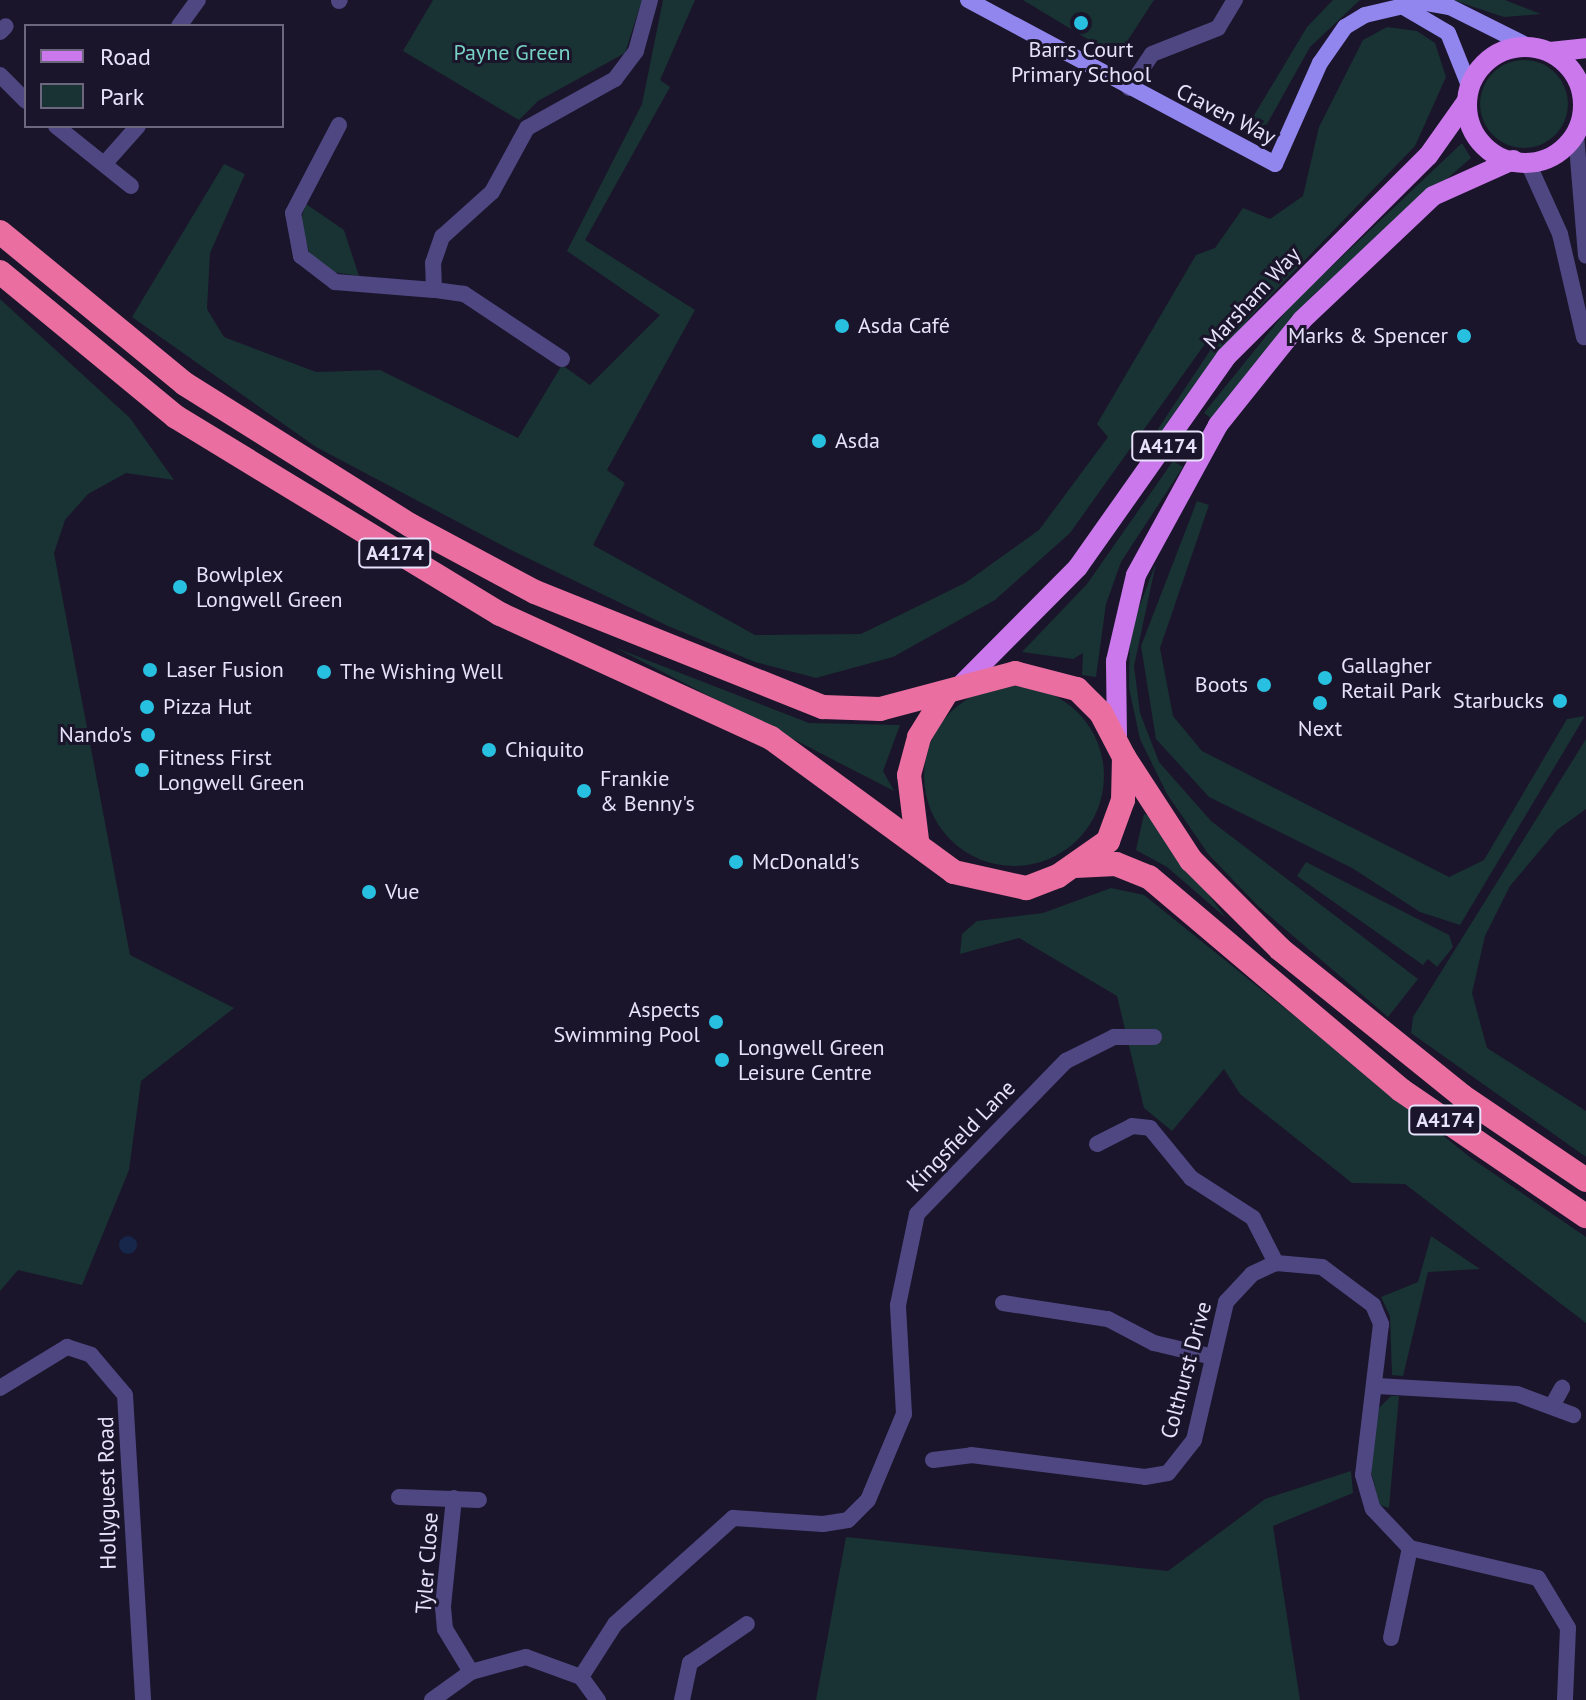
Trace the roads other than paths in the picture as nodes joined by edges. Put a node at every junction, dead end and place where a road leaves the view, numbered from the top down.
1 (198, 0) edge
2 (650, 0) edge
3 (968, 0) edge
4 (1235, 0) edge
5 (1402, 6) junction
6 (180, 24) edge
7 (1586, 48) edge
8 (1540, 49) junction
9 (0, 75) edge
10 (1129, 88) junction
11 (1468, 95) junction
12 (24, 99) edge
13 (339, 125) dead end
14 (1580, 125) edge
15 (59, 128) edge
16 (136, 128) edge
17 (106, 162) junction
18 (1520, 162) junction
19 (131, 186) dead end
20 (0, 232) edge
21 (1586, 256) edge
22 (0, 272) edge
23 (434, 290) junction
24 (1585, 332) edge
25 (1586, 355) edge
26 (562, 359) dead end
27 (954, 688) junction
28 (1120, 746) junction
29 (917, 840) junction
30 (1075, 866) junction
31 (1154, 1037) dead end
32 (1097, 1144) dead end
33 (1586, 1180) edge
34 (1586, 1216) edge
35 (1276, 1263) junction
36 (1003, 1303) dead end
37 (1209, 1356) junction
38 (1377, 1386) junction
39 (0, 1388) edge
40 (1562, 1388) dead end
41 (1552, 1406) junction
42 (1573, 1415) dead end
43 (933, 1460) dead end
44 (399, 1497) dead end
45 (454, 1498) junction
46 (479, 1500) dead end
47 (1410, 1548) junction
48 (747, 1624) dead end
49 (1391, 1638) dead end
50 (471, 1672) junction
51 (581, 1677) junction
52 (143, 1700) edge
53 (432, 1700) edge
54 (598, 1700) edge
55 (682, 1700) edge
56 (1565, 1700) edge

1 - 6 street
2 - 23 street
3 - 10 street, Craven Way
4 - 10 street
5 - 8 street, Craven Way
5 - 10 street, Craven Way
5 - 11 street
7 - 8 main road, A4174
8 - 11 main road, A4174
8 - 14 main road
9 - 12 street
11 - 18 main road
11 - 27 main road, Marsham Way / A4174
13 - 23 street
14 - 18 main road, A4174
14 - 21 street
15 - 17 street
16 - 17 street
17 - 19 street
18 - 24 street
18 - 28 main road, A4174
20 - 27 highway, A4174
22 - 29 highway, A4174
23 - 26 street
24 - 25 street
27 - 28 highway, A4174
27 - 29 highway, A4174
28 - 30 highway, A4174
28 - 33 highway, A4174
29 - 30 highway, A4174
30 - 34 highway, A4174
31 - 51 street, Kingsfield Lane
32 - 35 street
35 - 37 street, Colthurst Drive
35 - 38 street
36 - 37 street
37 - 43 street, Colthurst Drive
38 - 41 street
38 - 47 street
39 - 52 street, Hollyguest Road
40 - 41 street
41 - 42 street
44 - 45 street, Tyler Close
45 - 46 street, Tyler Close
45 - 50 street, Tyler Close
47 - 49 street
47 - 56 street
48 - 55 street
50 - 51 street
50 - 53 street
51 - 54 street

